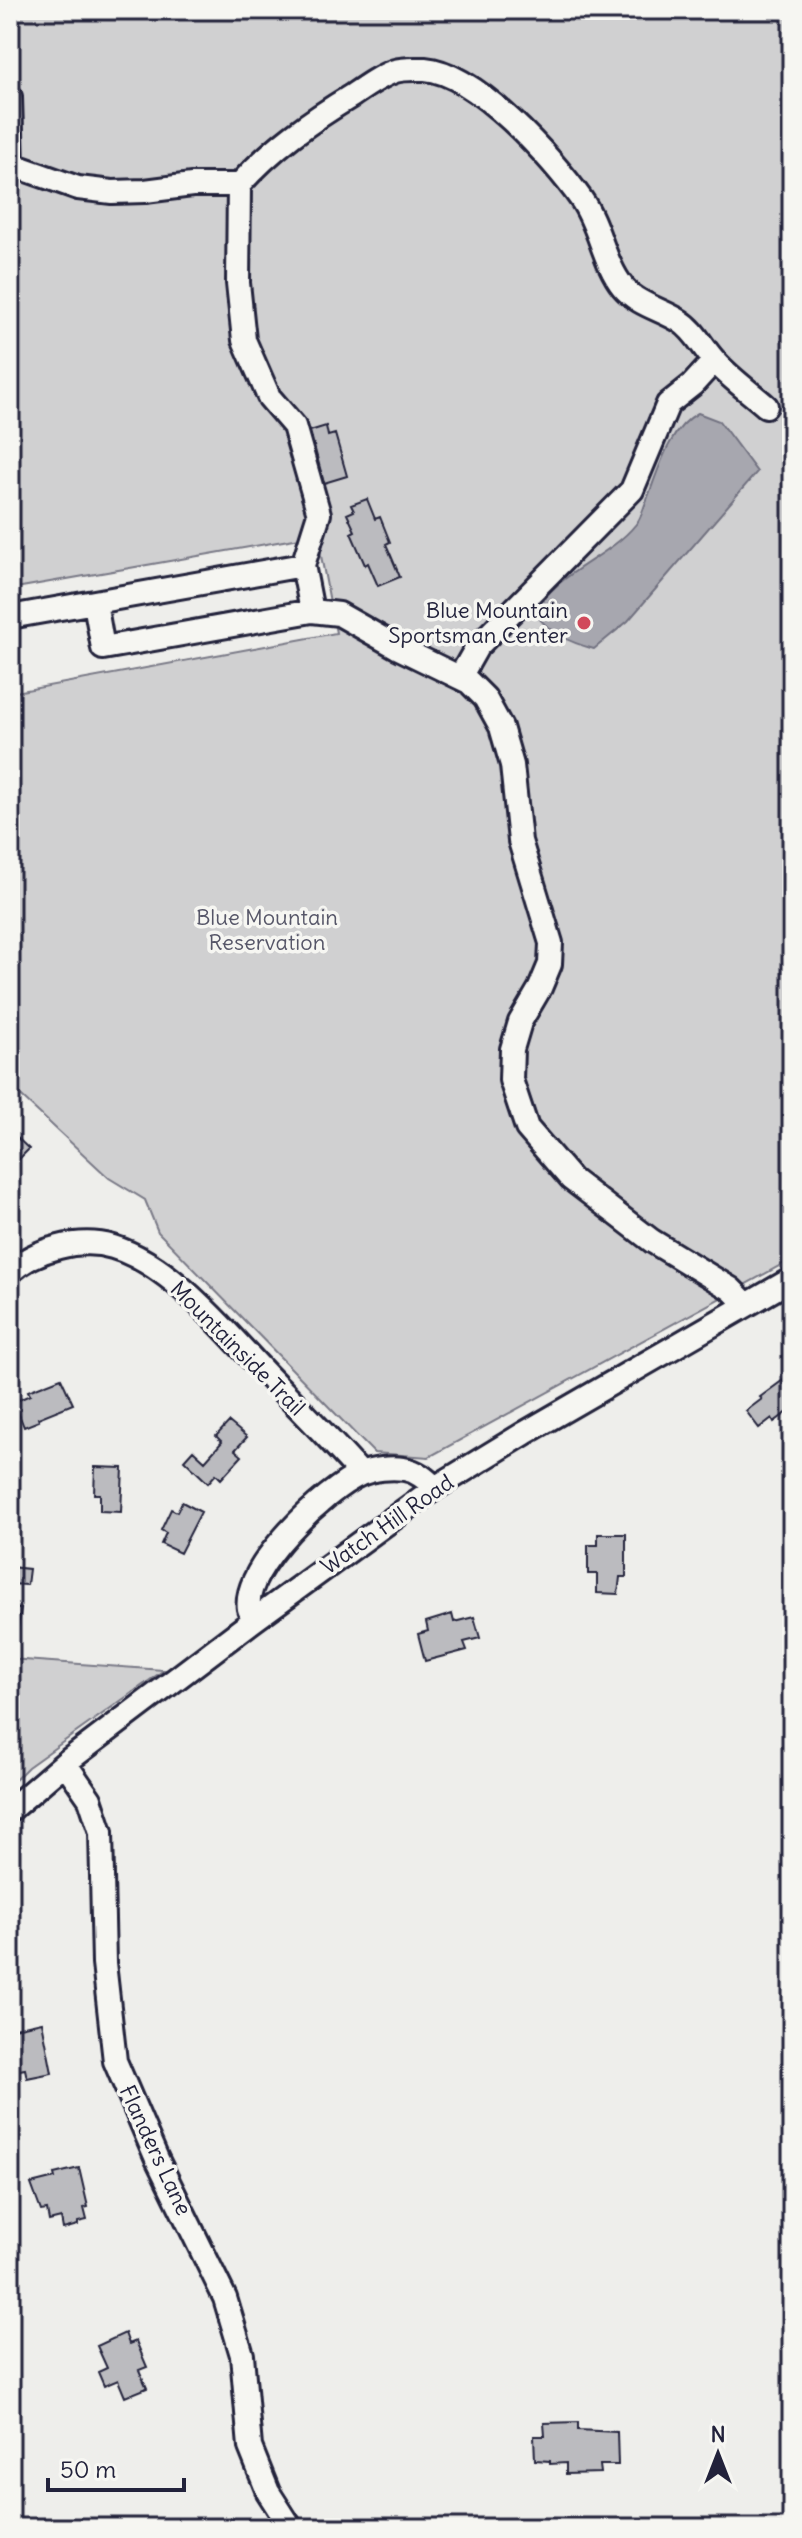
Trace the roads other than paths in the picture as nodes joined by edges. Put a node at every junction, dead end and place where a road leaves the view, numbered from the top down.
1 (10, 97) edge
2 (11, 165) edge
3 (239, 185) junction
4 (714, 361) junction
5 (766, 406) dead end
6 (303, 565) junction
7 (95, 603) junction
8 (312, 611) junction
9 (10, 617) edge
10 (460, 677) junction
11 (10, 1272) edge
12 (792, 1279) edge
13 (746, 1304) junction
14 (361, 1474) junction
15 (435, 1488) junction
16 (254, 1620) junction
17 (65, 1763) junction
18 (10, 1810) edge
19 (291, 2528) edge

1 - 2 street
2 - 3 street
3 - 4 street
3 - 6 street
4 - 5 street
4 - 10 street
6 - 7 street
6 - 8 street
7 - 8 street
7 - 9 street
8 - 10 street
10 - 13 street
11 - 14 street, Mountainside Trail
12 - 13 street, Watch Hill Road
13 - 15 street, Watch Hill Road
14 - 15 street
14 - 16 street
15 - 16 street, Watch Hill Road
16 - 17 street, Watch Hill Road
17 - 18 street, Watch Hill Road
17 - 19 street, Flanders Lane

